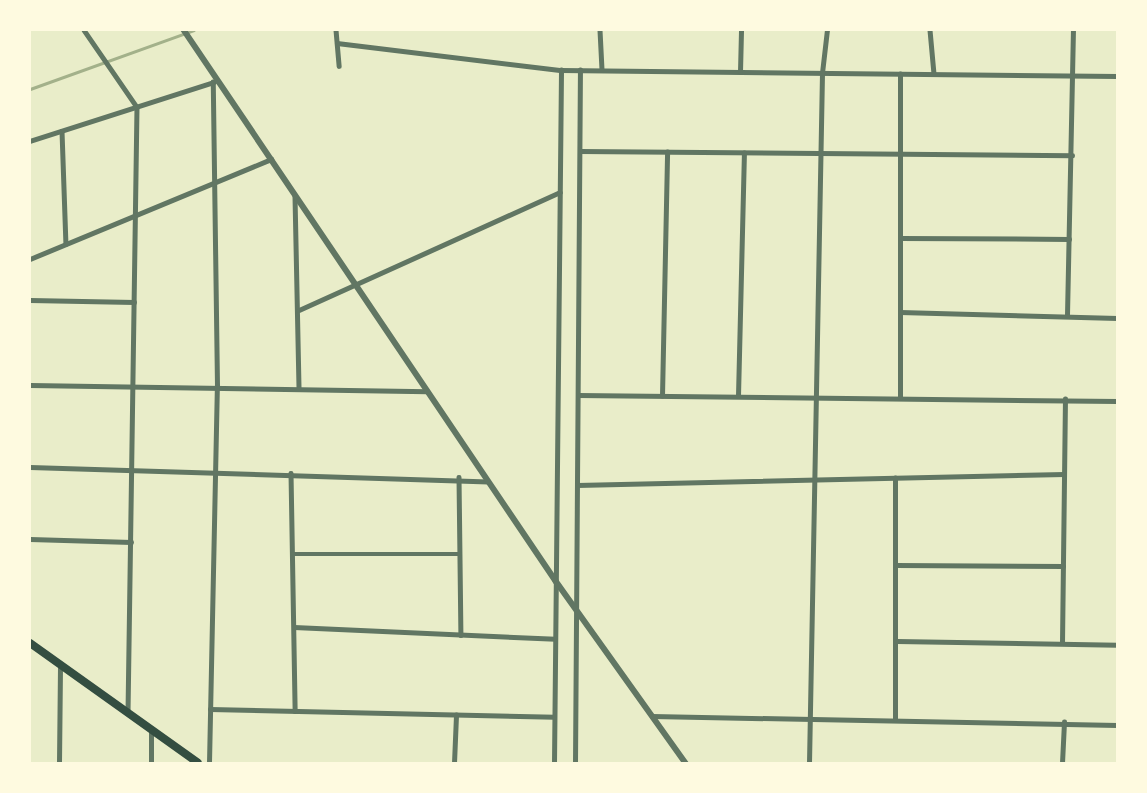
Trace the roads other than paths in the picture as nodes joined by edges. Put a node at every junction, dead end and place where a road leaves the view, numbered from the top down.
1 (84, 30) edge
2 (184, 30) edge
3 (336, 30) edge
4 (600, 30) edge
5 (741, 30) edge
6 (827, 30) edge
7 (930, 30) edge
8 (1073, 30) edge
9 (337, 43) junction
10 (339, 66) dead end
11 (561, 70) junction
12 (580, 70) junction
13 (602, 70) junction
14 (740, 72) junction
15 (822, 73) junction
16 (900, 74) junction
17 (934, 74) junction
18 (1074, 76) junction
19 (1117, 76) edge
20 (216, 82) junction
21 (137, 106) junction
22 (62, 131) junction
23 (30, 141) edge
24 (580, 151) junction
25 (668, 152) junction
26 (744, 153) junction
27 (821, 153) junction
28 (900, 154) junction
29 (1072, 155) junction
30 (270, 159) junction
31 (214, 182) junction
32 (560, 192) junction
33 (295, 196) junction
34 (135, 214) junction
35 (900, 238) junction
36 (1070, 238) junction
37 (66, 244) junction
38 (30, 258) edge
39 (356, 285) junction
40 (30, 300) edge
41 (134, 302) junction
42 (299, 310) junction
43 (900, 312) junction
44 (1067, 316) junction
45 (1117, 318) edge
46 (30, 384) edge
47 (133, 385) junction
48 (217, 386) junction
49 (299, 387) junction
50 (427, 391) junction
51 (578, 395) junction
52 (662, 396) junction
53 (738, 396) junction
54 (816, 397) junction
55 (900, 398) junction
56 (1065, 399) junction
57 (1117, 401) edge
58 (30, 467) edge
59 (132, 469) junction
60 (215, 471) junction
61 (291, 473) junction
62 (1064, 474) junction
63 (459, 477) junction
64 (895, 478) junction
65 (814, 480) junction
66 (488, 481) junction
67 (577, 485) junction
68 (30, 539) edge
69 (131, 542) junction
70 (292, 554) junction
71 (460, 554) junction
72 (896, 565) junction
73 (1063, 566) junction
74 (556, 581) junction
75 (576, 609) junction
76 (294, 627) junction
77 (461, 635) junction
78 (555, 639) junction
79 (897, 641) junction
80 (30, 643) edge
81 (1062, 643) junction
82 (1117, 645) edge
83 (60, 663) junction
84 (210, 709) junction
85 (295, 711) junction
86 (128, 714) junction
87 (456, 715) junction
88 (652, 716) junction
89 (554, 717) junction
90 (810, 718) junction
91 (895, 719) junction
92 (1064, 722) junction
93 (1117, 725) edge
94 (151, 729) junction
95 (59, 763) edge
96 (151, 763) edge
97 (198, 763) edge
98 (209, 763) edge
99 (454, 763) edge
100 (554, 763) edge
101 (575, 763) edge
102 (686, 763) edge
103 (809, 763) edge
104 (1062, 763) edge

1 - 21 street
2 - 20 street
3 - 9 street
4 - 13 street
5 - 14 street
6 - 15 street
7 - 17 street
8 - 18 street
9 - 10 street
9 - 11 street
11 - 12 street
11 - 32 street
12 - 13 street
12 - 24 street
13 - 14 street
14 - 15 street
15 - 16 street
15 - 27 street
16 - 17 street
16 - 28 street
17 - 18 street
18 - 19 street
18 - 29 street
20 - 21 street
20 - 30 street
20 - 31 street
21 - 22 street
21 - 34 street
22 - 23 street
22 - 37 street
24 - 25 street
24 - 51 street
25 - 26 street
25 - 52 street
26 - 27 street
26 - 53 street
27 - 28 street
27 - 54 street
28 - 29 street
28 - 35 street
29 - 36 street
30 - 31 street
30 - 33 street
31 - 34 street
31 - 48 street
32 - 39 street
32 - 74 street
33 - 39 street
33 - 42 street
34 - 37 street
34 - 41 street
35 - 36 street
35 - 43 street
36 - 44 street
37 - 38 street
39 - 42 street
39 - 50 street
40 - 41 street
41 - 47 street
42 - 49 street
43 - 44 street
43 - 55 street
44 - 45 street
46 - 47 street
47 - 48 street
47 - 59 street
48 - 49 street
48 - 60 street
49 - 50 street
50 - 66 street
51 - 52 street
51 - 67 street
52 - 53 street
53 - 54 street
54 - 55 street
54 - 65 street
55 - 56 street
56 - 57 street
56 - 62 street
58 - 59 street
59 - 60 street
59 - 69 street
60 - 61 street
60 - 84 street
61 - 63 street
61 - 70 street
62 - 64 street
62 - 73 street
63 - 66 street
63 - 71 street
64 - 65 street
64 - 72 street
65 - 67 street
65 - 90 street
66 - 74 street
67 - 75 street
68 - 69 street
69 - 86 street
70 - 71 street
70 - 76 street
71 - 77 street
72 - 73 street
72 - 79 street
73 - 81 street
74 - 75 street
74 - 78 street
75 - 88 street
75 - 101 street
76 - 77 street
76 - 85 street
77 - 78 street
78 - 89 street
79 - 81 street
79 - 91 street
80 - 83 main road
81 - 82 street
83 - 86 main road
83 - 95 street
84 - 85 street
84 - 98 street
85 - 87 street
86 - 94 main road
87 - 89 street
87 - 99 street
88 - 90 street
88 - 102 street
89 - 100 street
90 - 91 street
90 - 103 street
91 - 92 street
92 - 93 street
92 - 104 street
94 - 96 street
94 - 97 main road

